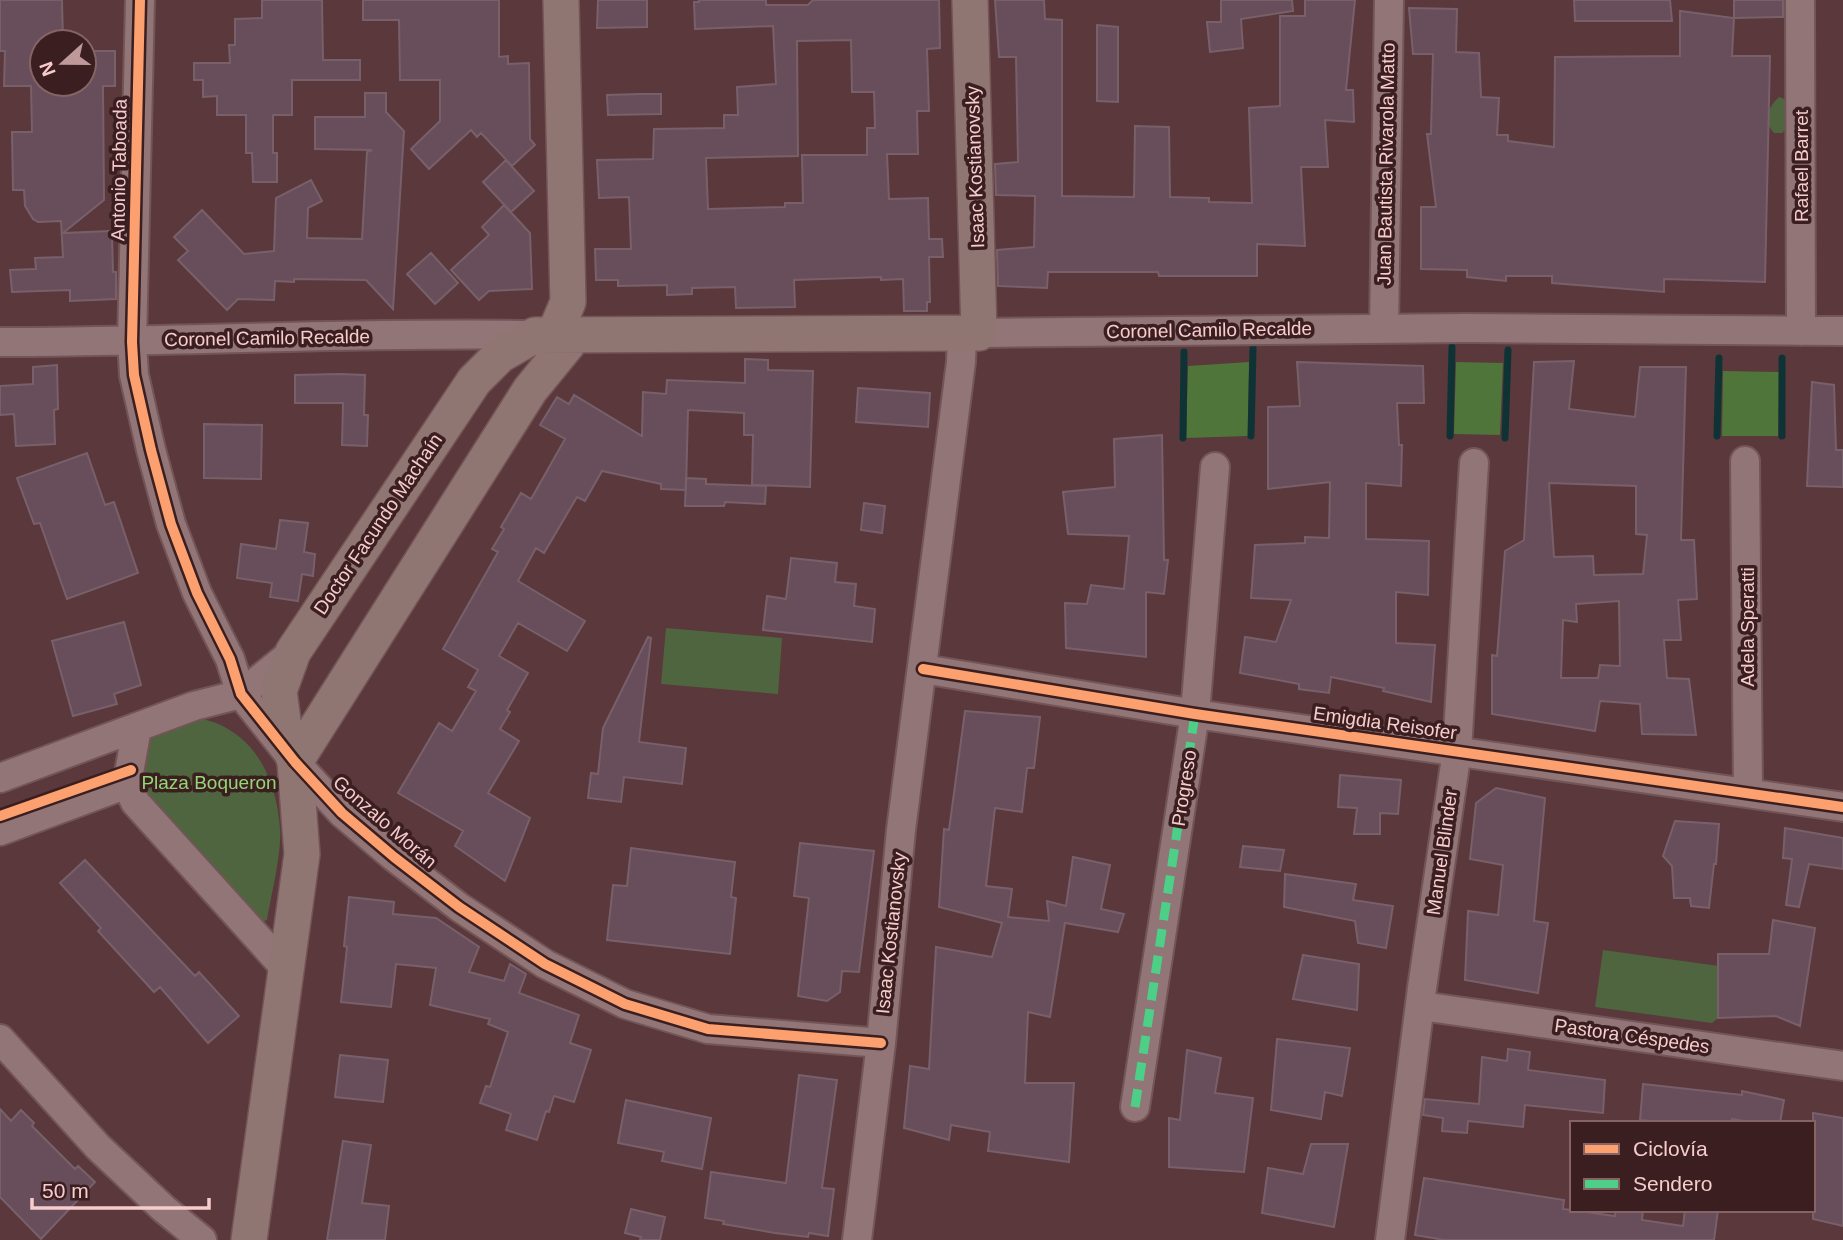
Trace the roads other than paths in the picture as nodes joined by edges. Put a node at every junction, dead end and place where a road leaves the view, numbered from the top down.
1 (140, 0) edge
2 (561, 0) edge
3 (970, 0) edge
4 (1389, 0) edge
5 (1801, 0) edge
6 (1384, 328) junction
7 (1801, 331) junction
8 (1843, 331) edge
9 (971, 333) junction
10 (555, 335) junction
11 (0, 342) edge
12 (132, 342) junction
13 (1745, 461) dead end
14 (1474, 463) dead end
15 (1215, 467) dead end
16 (293, 653) junction
17 (923, 668) junction
18 (241, 694) junction
19 (1195, 714) junction
20 (137, 728) junction
21 (1457, 751) junction
22 (295, 762) junction
23 (0, 778) edge
24 (127, 784) junction
25 (1748, 793) junction
26 (1843, 807) edge
27 (0, 831) edge
28 (287, 970) junction
29 (1421, 1006) junction
30 (0, 1039) edge
31 (881, 1043) junction
32 (1843, 1066) edge
33 (1135, 1107) dead end
34 (202, 1240) edge
35 (249, 1240) edge
36 (857, 1240) edge
37 (1390, 1240) edge

1 - 12 street, Antonio Taboada
2 - 10 main road
3 - 9 main road, Isaac Kostianovsky
4 - 6 street, Juan Bautista Rivarola Matto
5 - 7 street, Rafael Barret
6 - 7 street, Coronel Camilo Recalde
6 - 9 street, Coronel Camilo Recalde
7 - 8 street, Coronel Camilo Recalde
9 - 10 main road, Coronel Camilo Recalde
9 - 17 street, Isaac Kostianovsky
10 - 12 street, Coronel Camilo Recalde
10 - 16 main road, Doctor Facundo Machaín
10 - 22 main road
11 - 12 street, Coronel Camilo Recalde
12 - 18 street, Gonzalo Morán
13 - 25 street, Adela Speratti
14 - 21 street, Manuel Blinder
15 - 19 street, Progreso
16 - 18 street
16 - 22 main road, Doctor Facundo Machaín
17 - 19 street, Emigdia Reisofer
17 - 31 street, Isaac Kostianovsky
18 - 20 street
18 - 22 street, Gonzalo Morán
19 - 21 street, Emigdia Reisofer
19 - 33 street, Progreso
20 - 23 street
20 - 24 street
21 - 25 street, Emigdia Reisofer
21 - 29 street, Manuel Blinder
22 - 28 main road, Doctor Facundo Machaín
22 - 31 street, Gonzalo Morán
24 - 27 street
24 - 28 street
25 - 26 street, Emigdia Reisofer
28 - 35 main road, Doctor Facundo Machaín
29 - 32 street, Pastora Céspedes
29 - 37 street, Manuel Blinder
30 - 34 street
31 - 36 street, Isaac Kostianovsky

